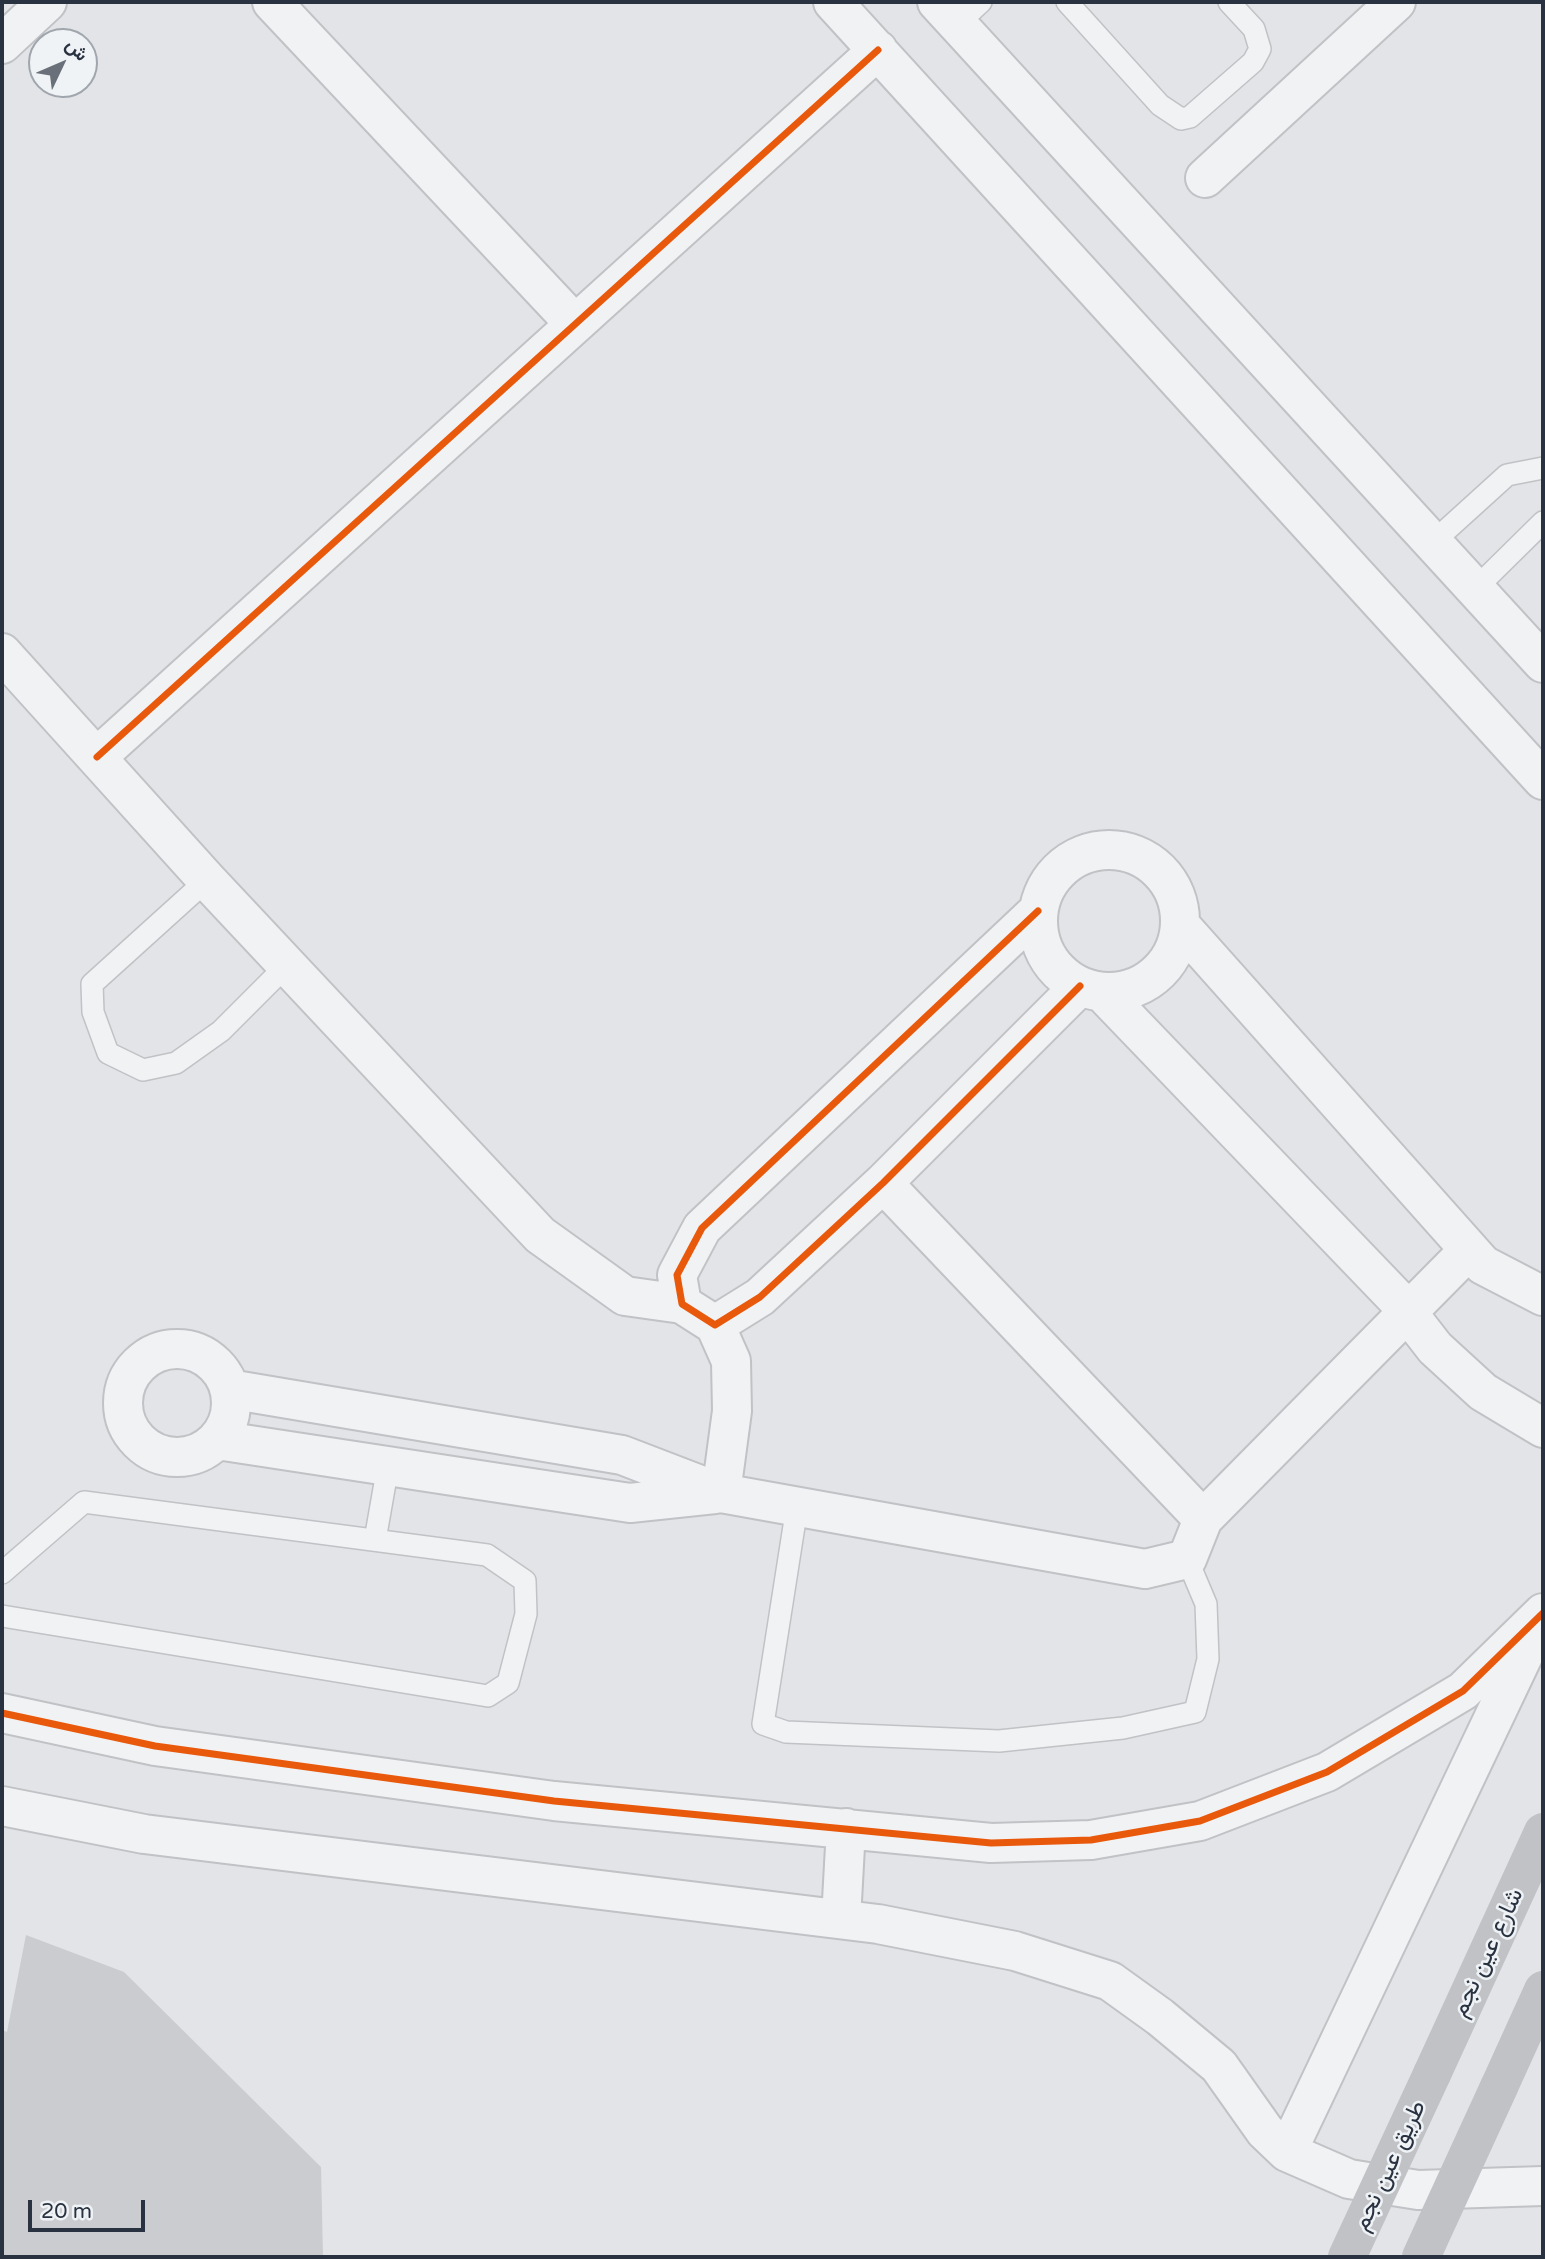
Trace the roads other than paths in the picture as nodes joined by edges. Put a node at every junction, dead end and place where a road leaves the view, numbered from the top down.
1 (47, 2) edge
2 (272, 2) edge
3 (833, 2) edge
4 (1067, 2) edge
5 (1229, 2) edge
6 (1396, 2) edge
7 (958, 9) edge
8 (2, 44) edge
9 (878, 50) junction
10 (1205, 178) dead end
11 (575, 324) junction
12 (1543, 468) edge
13 (1543, 522) edge
14 (1432, 543) junction
15 (1475, 589) junction
16 (2, 653) edge
17 (1543, 663) edge
18 (97, 757) junction
19 (1543, 780) edge
20 (207, 880) junction
21 (1038, 911) junction
22 (1181, 926) junction
23 (287, 965) junction
24 (1091, 989) junction
25 (883, 1183) junction
26 (1469, 1250) junction
27 (1543, 1296) edge
28 (681, 1304) junction
29 (1407, 1312) junction
30 (715, 1325) junction
31 (229, 1389) junction
32 (1543, 1428) edge
33 (217, 1440) junction
34 (388, 1466) junction
35 (721, 1493) junction
36 (797, 1507) junction
37 (1203, 1518) junction
38 (375, 1540) junction
39 (1187, 1559) junction
40 (2, 1573) edge
41 (1543, 1614) edge
42 (2, 1616) edge
43 (2, 1713) edge
44 (2, 1806) edge
45 (846, 1828) junction
46 (1543, 1832) edge
47 (841, 1919) junction
48 (1543, 1990) edge
49 (1433, 2074) joint
50 (1287, 2152) junction
51 (1543, 2186) edge
52 (1347, 2257) edge
53 (1421, 2257) edge

1 - 8 street
2 - 11 street
3 - 9 street
4 - 5 lane
6 - 10 street
7 - 14 street
9 - 11 street
9 - 19 street
11 - 18 street
12 - 14 lane
13 - 15 lane
14 - 15 street
15 - 17 street
16 - 18 street
18 - 20 street
20 - 23 street
20 - 23 lane
21 - 22 street
21 - 24 street
21 - 28 street
22 - 24 street
22 - 26 street
23 - 28 street
24 - 25 street
24 - 29 street
25 - 30 street
25 - 37 street
26 - 27 street
26 - 29 street
28 - 30 street
29 - 32 street
29 - 37 street
30 - 35 street
31 - 33 street
31 - 33 street
31 - 35 street
33 - 34 street
34 - 35 street
34 - 38 lane
35 - 36 street
36 - 39 street
36 - 39 lane
37 - 39 street
38 - 40 lane
38 - 42 lane
41 - 45 street
41 - 50 street
43 - 45 street
44 - 47 street
45 - 47 street
46 - 49 main road, شارع عين نجم
47 - 50 street
48 - 53 main road, bridge
49 - 52 main road, طريق عين نجم, bridge
50 - 51 street

